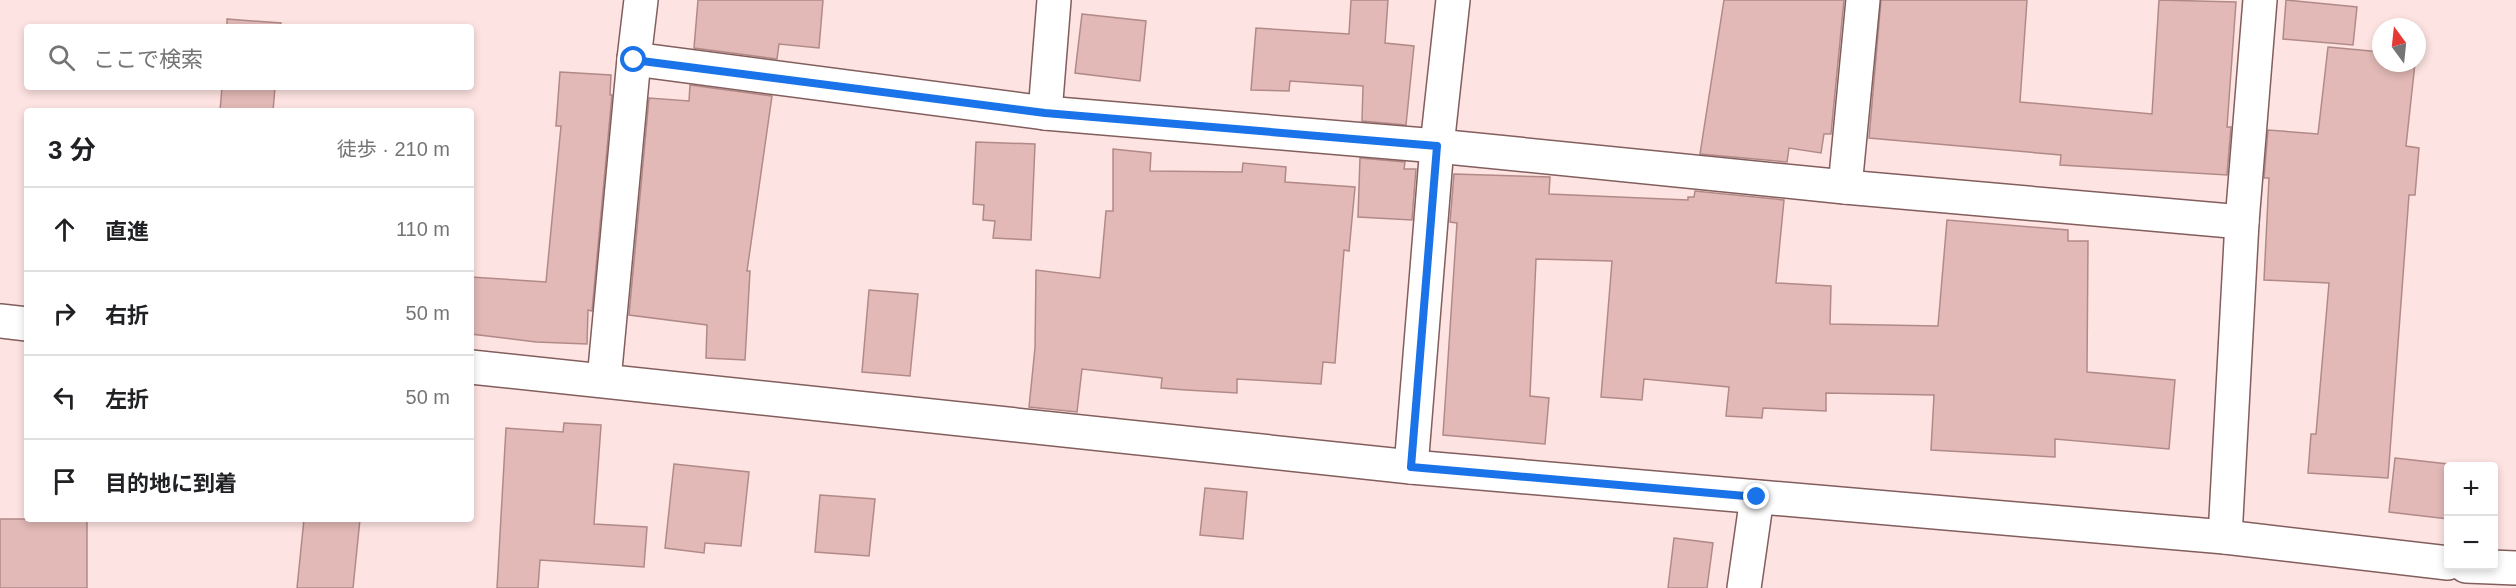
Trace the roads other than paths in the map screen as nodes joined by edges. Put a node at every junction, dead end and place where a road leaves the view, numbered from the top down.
1 (641, 0) edge
2 (1054, 0) edge
3 (1453, 0) edge
4 (1863, 0) edge
5 (2260, 0) edge
6 (634, 60) junction
7 (1045, 113) junction
8 (1437, 146) junction
9 (1845, 187) junction
10 (2242, 222) junction
11 (0, 321) edge
12 (24, 324) edge
13 (474, 367) edge
14 (604, 380) junction
15 (1411, 467) junction
16 (1757, 497) junction
17 (2225, 537) junction
18 (2444, 564) edge
19 (2498, 567) edge
20 (2516, 568) edge
21 (2465, 570) edge
22 (1744, 588) edge
23 (2462, 588) edge

1 - 6 street
2 - 7 street
3 - 8 street
4 - 9 street
5 - 10 street
6 - 7 street
6 - 14 street
7 - 8 street
8 - 9 street
8 - 15 street
9 - 10 street
10 - 17 street
11 - 12 street
13 - 14 street
14 - 15 street
15 - 16 street
16 - 17 street
16 - 22 street
17 - 18 street
19 - 20 street
21 - 23 street

